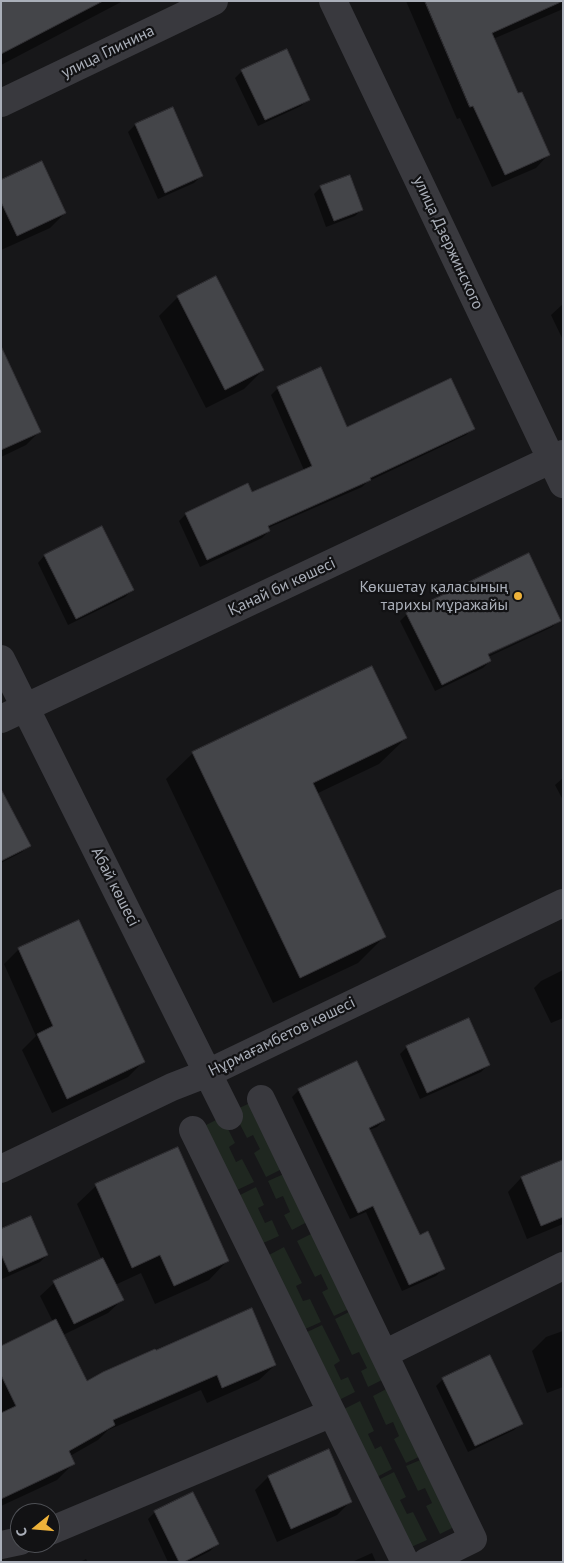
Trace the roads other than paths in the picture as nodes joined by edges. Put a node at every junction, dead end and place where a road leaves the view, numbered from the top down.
1 (214, 1) edge
2 (333, 1) edge
3 (1, 103) edge
4 (557, 457) edge
5 (563, 484) edge
6 (1, 659) edge
7 (25, 707) junction
8 (1, 719) edge
9 (563, 903) edge
10 (208, 1073) junction
11 (261, 1099) dead end
12 (229, 1116) dead end
13 (193, 1130) dead end
14 (1, 1169) edge
15 (563, 1266) edge
16 (384, 1354) junction
17 (332, 1413) junction
18 (60, 1527) edge
19 (405, 1562) edge
20 (426, 1562) edge

1 - 3 street, улица Глинина
2 - 4 street, улица Дзержинского
4 - 5 street, улица Дзержинского
4 - 7 street, Қанай би көшесі
6 - 7 street, Абай көшесі
7 - 8 street, Қанай би көшесі
7 - 10 street, Абай көшесі
9 - 10 street, Нұрмағамбетов көшесі
10 - 12 street, Абай көшесі
10 - 14 street, Нұрмағамбетов көшесі
11 - 16 street
13 - 17 street
15 - 16 street
16 - 20 street
17 - 18 street
17 - 19 street

